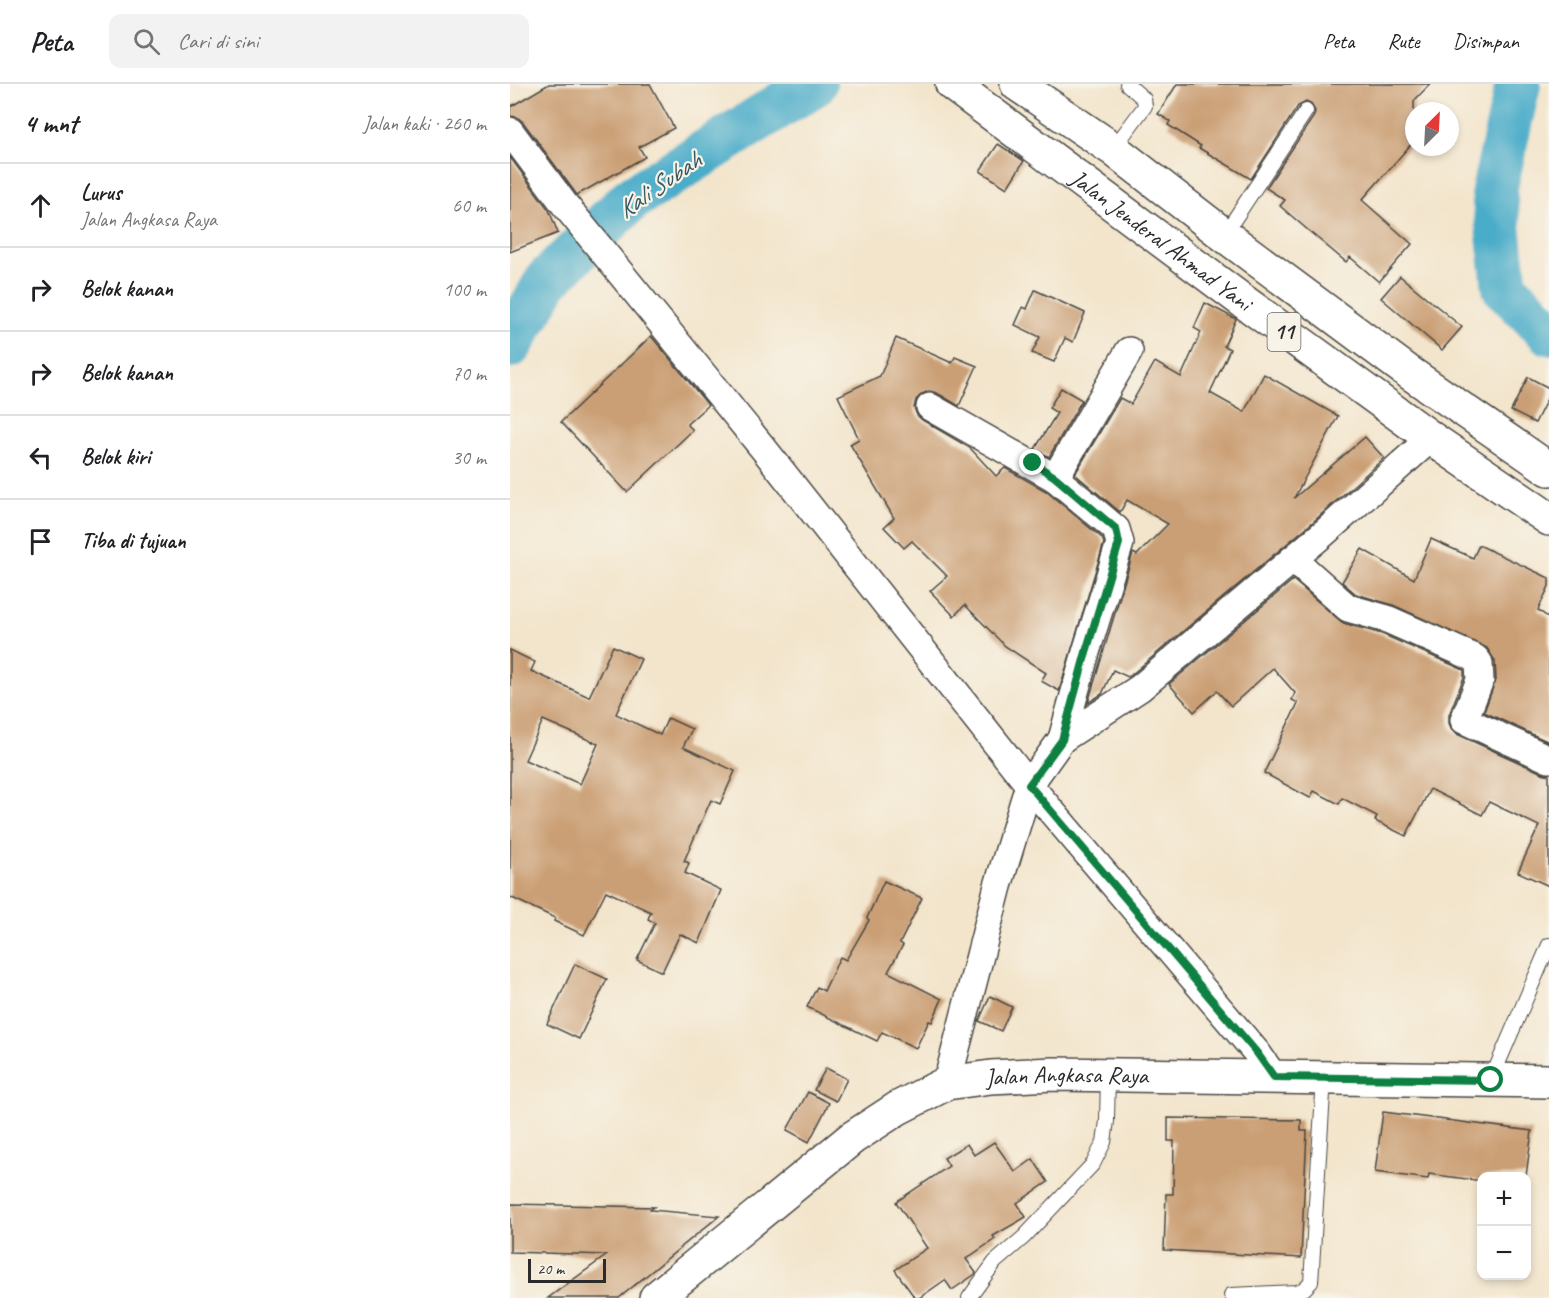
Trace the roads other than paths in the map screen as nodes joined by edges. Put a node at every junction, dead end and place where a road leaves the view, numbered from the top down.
1 (952, 84) edge
2 (1017, 84) edge
3 (1127, 84) edge
4 (1306, 111) dead end
5 (510, 131) edge
6 (1113, 149) junction
7 (1224, 235) junction
8 (1129, 351) dead end
9 (930, 407) dead end
10 (1431, 438) junction
11 (1549, 469) edge
12 (1055, 477) junction
13 (1549, 519) edge
14 (1293, 559) junction
15 (1062, 740) junction
16 (1549, 759) edge
17 (1029, 785) junction
18 (1549, 945) edge
19 (1108, 1075) junction
20 (1274, 1077) junction
21 (1324, 1078) junction
22 (1491, 1080) junction
23 (1549, 1081) edge
24 (947, 1083) junction
25 (1231, 1295) dead end
26 (656, 1298) edge
27 (969, 1298) edge

1 - 10 main road, Jalan Jenderal Ahmad Yani / 11
2 - 6 main road, Jalan Jenderal Ahmad Yani / 11
3 - 6 lane
4 - 7 lane
5 - 17 street
6 - 7 main road, Jalan Jenderal Ahmad Yani / 11
7 - 11 main road, Jalan Jenderal Ahmad Yani / 11
8 - 12 street
9 - 12 street
10 - 13 main road, Jalan Jenderal Ahmad Yani / 11
10 - 14 street
12 - 15 street
14 - 15 street
14 - 16 street
15 - 17 street
17 - 20 street
17 - 24 street
18 - 22 lane
19 - 20 main road, Jalan Angkasa Raya
19 - 24 main road, Jalan Angkasa Raya
19 - 27 lane
20 - 21 main road, Jalan Angkasa Raya
21 - 22 main road, Jalan Angkasa Raya
21 - 25 lane
22 - 23 main road, Jalan Angkasa Raya
24 - 26 main road, Jalan Angkasa Raya

